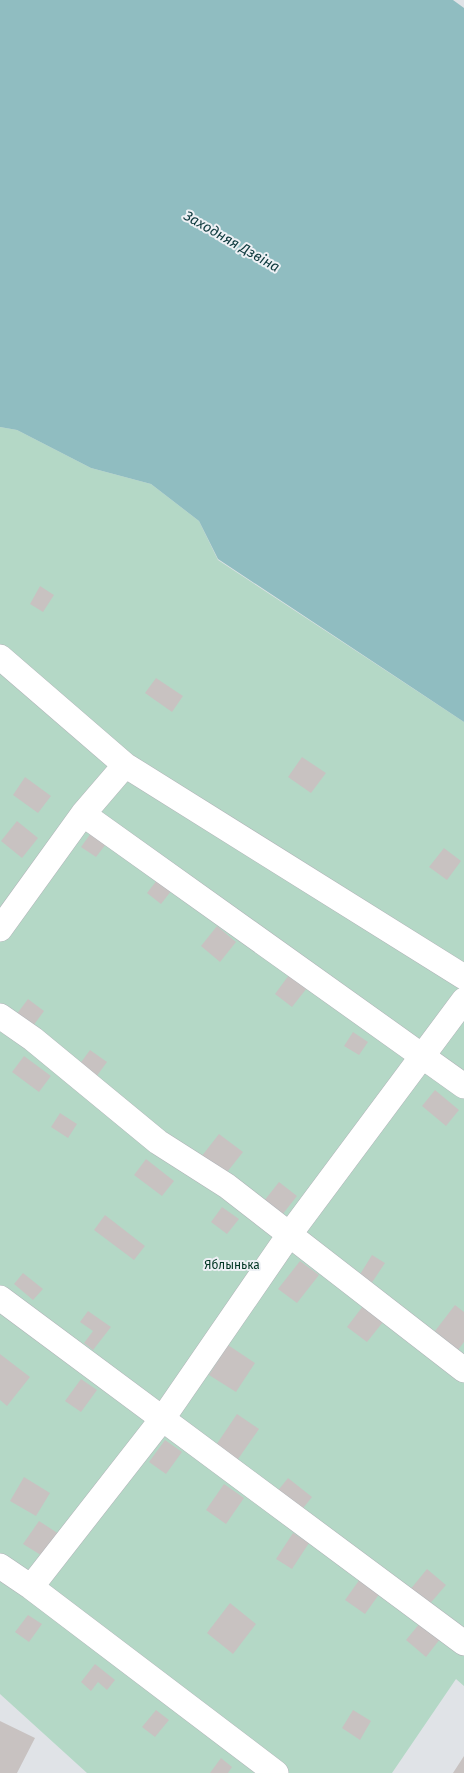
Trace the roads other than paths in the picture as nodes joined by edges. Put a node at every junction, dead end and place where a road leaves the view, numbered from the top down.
1 (0, 657) edge
2 (125, 766) junction
3 (83, 814) junction
4 (0, 929) edge
5 (464, 977) edge
6 (464, 1000) edge
7 (0, 1016) edge
8 (422, 1056) junction
9 (464, 1086) edge
10 (289, 1235) junction
11 (0, 1298) edge
12 (464, 1370) edge
13 (163, 1418) junction
14 (0, 1566) edge
15 (31, 1587) junction
16 (464, 1643) edge
17 (276, 1773) edge

1 - 2 street
2 - 3 street
2 - 5 street
3 - 4 street
3 - 8 street
6 - 8 street
7 - 10 street
8 - 9 street
8 - 10 street
10 - 12 street
10 - 13 street
11 - 13 street
13 - 15 street
13 - 16 street
14 - 15 street
15 - 17 street

